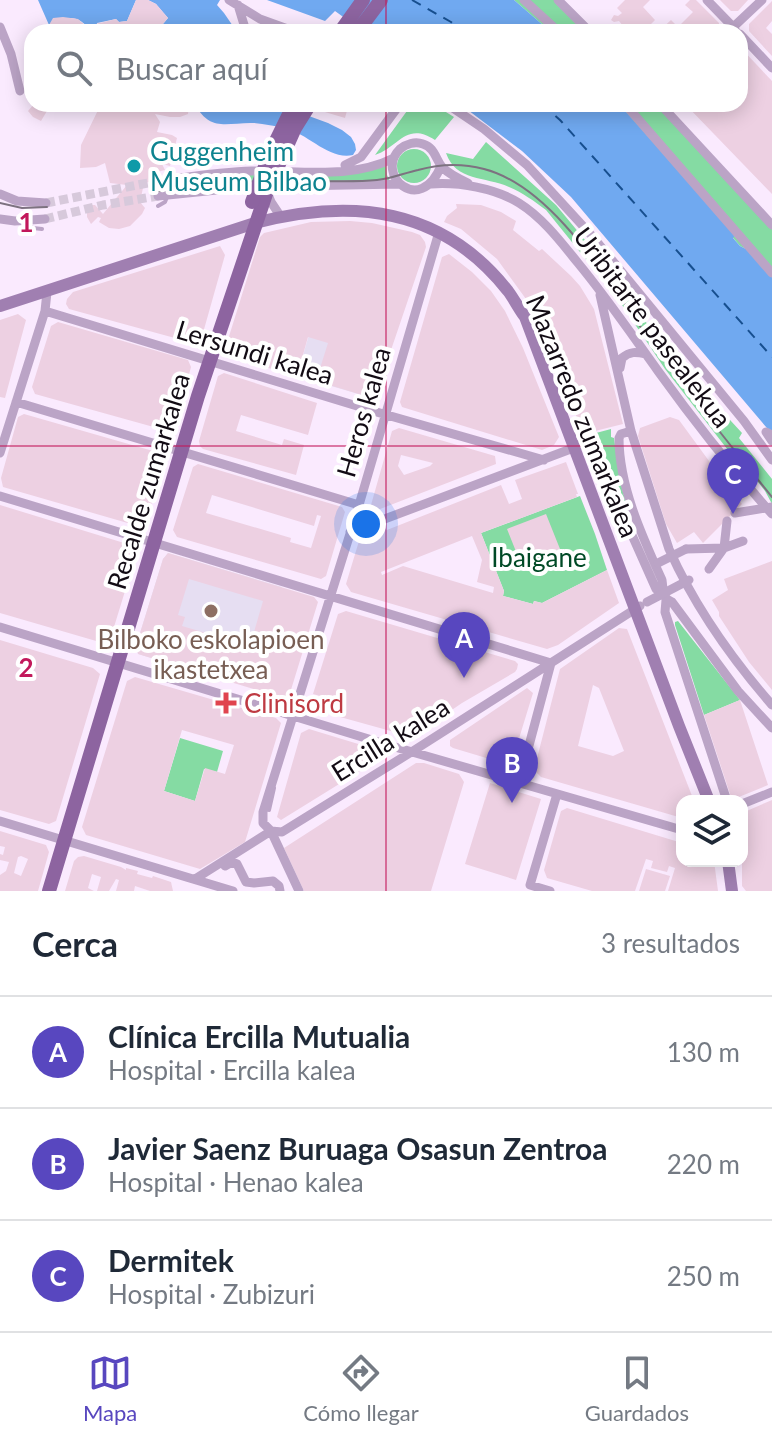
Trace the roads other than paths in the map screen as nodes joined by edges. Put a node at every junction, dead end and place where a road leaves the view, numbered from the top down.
1 (363, 0) edge
2 (381, 0) edge
3 (524, 0) edge
4 (558, 0) edge
5 (707, 0) edge
6 (762, 0) edge
7 (233, 3) edge
8 (243, 24) edge
9 (274, 24) edge
10 (346, 24) edge
11 (363, 24) edge
12 (550, 24) edge
13 (582, 24) edge
14 (729, 24) edge
15 (741, 24) edge
16 (0, 27) edge
17 (748, 44) edge
18 (772, 68) edge
19 (20, 91) dead end
20 (290, 112) edge
21 (305, 112) edge
22 (394, 112) edge
23 (459, 112) edge
24 (632, 112) edge
25 (667, 112) edge
26 (394, 158) junction
27 (345, 165) dead end
28 (441, 166) junction
29 (158, 181) tunnel mouth
30 (400, 184) junction
31 (431, 184) junction
32 (482, 189) junction
33 (0, 194) edge
34 (261, 198) junction
35 (162, 199) tunnel mouth
36 (46, 203) tunnel mouth
37 (281, 217) junction
38 (0, 219) edge
39 (44, 224) tunnel mouth
40 (250, 225) junction
41 (772, 225) edge
42 (439, 232) junction
43 (772, 273) edge
44 (598, 288) junction
45 (47, 292) junction
46 (0, 306) edge
47 (45, 311) junction
48 (646, 354) junction
49 (210, 361) junction
50 (620, 381) junction
51 (16, 402) junction
52 (385, 414) junction
53 (631, 431) junction
54 (575, 448) junction
55 (181, 452) junction
56 (0, 453) edge
57 (545, 460) junction
58 (772, 460) edge
59 (0, 496) edge
60 (359, 505) junction
61 (772, 507) edge
62 (735, 513) dead end
63 (772, 514) edge
64 (727, 521) dead end
65 (350, 532) junction
66 (743, 541) dead end
67 (154, 543) junction
68 (724, 548) junction
69 (657, 564) junction
70 (709, 569) dead end
71 (689, 580) dead end
72 (330, 596) junction
73 (664, 596) junction
74 (641, 605) junction
75 (0, 627) edge
76 (118, 662) junction
77 (551, 663) junction
78 (772, 705) edge
79 (294, 715) junction
80 (772, 728) edge
81 (413, 751) junction
82 (274, 778) junction
83 (519, 783) junction
84 (772, 792) edge
85 (557, 794) junction
86 (707, 795) edge
87 (725, 795) edge
88 (748, 802) edge
89 (269, 810) dead end
90 (0, 821) edge
91 (676, 828) edge
92 (271, 831) junction
93 (64, 841) junction
94 (729, 867) edge
95 (201, 878) junction
96 (49, 891) edge
97 (192, 891) edge
98 (233, 891) edge
99 (280, 891) edge
100 (299, 891) edge
101 (550, 891) edge
102 (732, 891) edge

1 - 10 main road
2 - 11 main road
3 - 12 street
4 - 13 street
5 - 14 street
6 - 15 street
7 - 8 street
7 - 9 street
16 - 19 street
17 - 18 street
20 - 34 main road, bridge
21 - 34 main road, bridge
22 - 27 street
23 - 58 street
24 - 43 street
25 - 41 street
26 - 28 street
26 - 29 street
26 - 30 street
28 - 31 street
28 - 32 street, Uribitarte pasealekua
30 - 31 street
30 - 35 street
31 - 32 street, Uribitarte pasealekua
32 - 44 street, Uribitarte pasealekua
33 - 36 street
34 - 37 street
34 - 40 main road, Recalde zumarkalea
37 - 40 main road, Mazarredo zumarkalea
37 - 42 main road, Mazarredo zumarkalea
38 - 39 street
40 - 45 main road, Mazarredo zumarkalea
40 - 49 main road, Recalde zumarkalea
42 - 52 street, Heros kalea
42 - 54 main road, Mazarredo zumarkalea
44 - 48 street, Uribitarte pasealekua
44 - 50 street
45 - 46 main road, Mazarredo zumarkalea
45 - 47 street
47 - 49 street, Lersundi kalea
47 - 51 street
48 - 50 street
48 - 63 street, Uribitarte pasealekua
49 - 52 street, Lersundi kalea
49 - 55 main road, Recalde zumarkalea
50 - 53 street
51 - 55 street
51 - 56 street
52 - 57 street, Lersundi kalea
52 - 60 street, Heros kalea
53 - 69 street
53 - 78 street
54 - 57 street
54 - 73 street
54 - 74 main road, Mazarredo zumarkalea
55 - 60 street
55 - 67 main road, Recalde zumarkalea
57 - 65 street
59 - 67 street
60 - 65 street, Heros kalea
61 - 62 street, bridge
64 - 68 street
65 - 72 street, Heros kalea
66 - 68 street
67 - 72 street
67 - 76 main road, Recalde zumarkalea
68 - 69 street, bridge
68 - 70 street
69 - 73 street
71 - 74 street, Ercilla kalea, bridge
72 - 77 street
72 - 79 street, Heros kalea
73 - 80 street
73 - 87 street
74 - 77 street, Ercilla kalea
74 - 86 main road, Mazarredo zumarkalea
75 - 76 street
76 - 79 street
76 - 93 main road, Recalde zumarkalea
77 - 81 street, Ercilla kalea
77 - 83 street
79 - 81 street
79 - 82 street, Heros kalea
81 - 83 street
81 - 92 street, Ercilla kalea
82 - 89 lane
82 - 92 street, Heros kalea
83 - 85 street
84 - 88 street
85 - 91 street
85 - 101 street
90 - 93 street
92 - 95 street, Ercilla kalea
92 - 100 street
93 - 95 street
93 - 96 main road, Recalde zumarkalea
94 - 102 main road
95 - 97 street, Ercilla kalea
95 - 98 street
95 - 99 street

